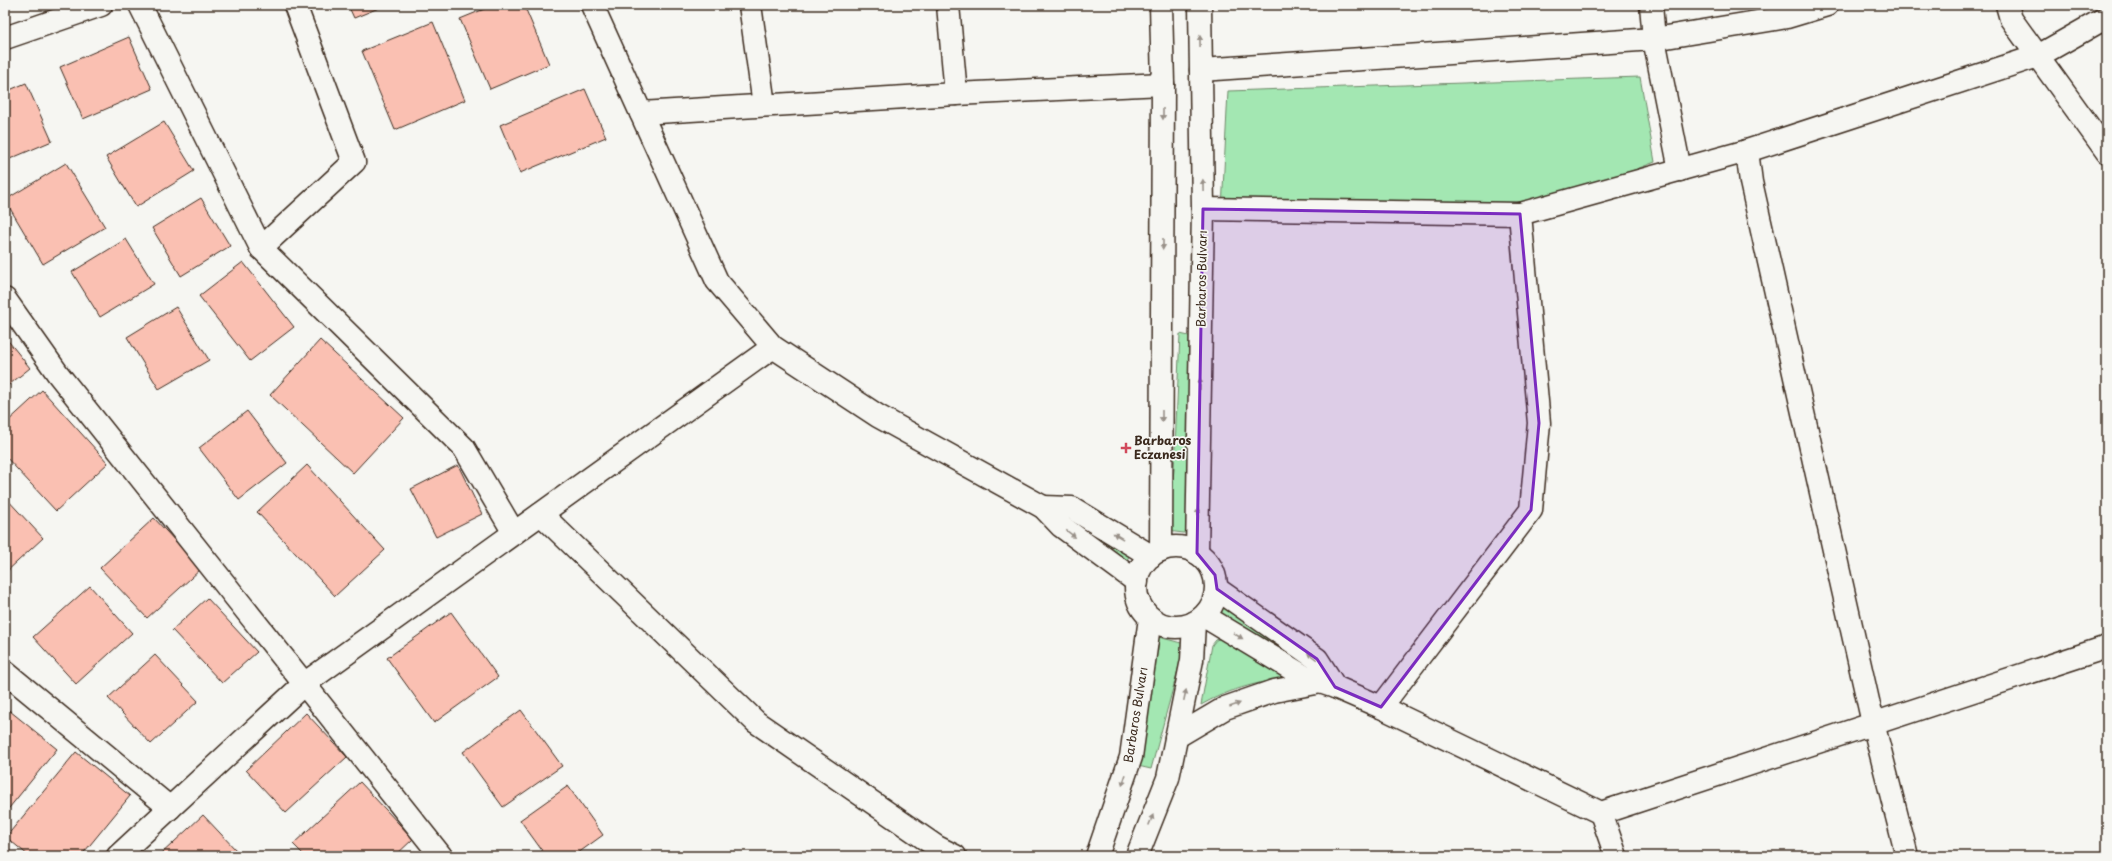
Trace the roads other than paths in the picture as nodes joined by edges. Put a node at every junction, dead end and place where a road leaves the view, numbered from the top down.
1 (101, 5) edge
2 (140, 5) edge
3 (294, 5) edge
4 (592, 5) edge
5 (750, 5) edge
6 (948, 5) edge
7 (1161, 5) edge
8 (1200, 5) edge
9 (1651, 5) edge
10 (1827, 5) edge
11 (2007, 5) edge
12 (2107, 17) edge
13 (5, 38) edge
14 (1654, 39) junction
15 (2038, 56) junction
16 (1201, 70) junction
17 (1163, 84) junction
18 (956, 94) junction
19 (764, 105) junction
20 (641, 113) junction
21 (1747, 151) junction
22 (2107, 152) edge
23 (1680, 170) junction
24 (1203, 209) junction
25 (1520, 214) junction
26 (261, 248) junction
27 (5, 299) edge
28 (774, 347) junction
29 (1043, 507) junction
30 (541, 514) junction
31 (514, 533) junction
32 (1156, 553) junction
33 (1197, 554) junction
34 (1137, 582) junction
35 (1217, 589) junction
36 (1150, 618) junction
37 (1199, 620) junction
38 (2107, 647) edge
39 (5, 672) edge
40 (304, 684) junction
41 (1328, 684) junction
42 (1381, 708) junction
43 (1873, 723) junction
44 (1176, 737) junction
45 (170, 808) junction
46 (1600, 813) junction
47 (118, 856) edge
48 (441, 856) edge
49 (955, 856) edge
50 (1097, 856) edge
51 (1137, 856) edge
52 (1616, 856) edge
53 (1907, 856) edge

1 - 13 street
2 - 26 street
3 - 26 street
4 - 20 street
5 - 19 street
6 - 18 street
7 - 17 street
16 -> 8 street, Barbaros Bulvarı
9 - 14 street
10 - 14 street
11 - 15 street
12 - 15 street
14 - 16 street
14 - 23 street
15 - 21 street
15 - 22 street
24 -> 16 street, Barbaros Bulvarı
17 - 18 street
17 -> 32 street
18 - 19 street
19 - 20 street
20 - 28 street
21 - 23 street
21 - 43 street
23 - 25 street
24 - 25 street
33 -> 24 street, Barbaros Bulvarı
25 - 42 street
26 - 31 street
27 - 40 street
28 - 29 street
28 - 30 street
32 -> 29 street
29 -> 34 street
30 - 31 street
30 - 49 street
31 - 40 street
32 - 33 street
32 - 34 street
33 - 35 street
34 - 36 street
35 - 37 street
41 -> 35 street
36 - 37 street
36 -> 50 street, Barbaros Bulvarı
37 -> 41 street
44 -> 37 street
38 - 43 street
39 - 45 street
40 - 45 street
40 - 48 street
41 - 42 street
44 -> 41 street
42 - 46 street
43 - 46 street
43 - 53 street
51 -> 44 street
45 - 47 street
46 - 52 street

